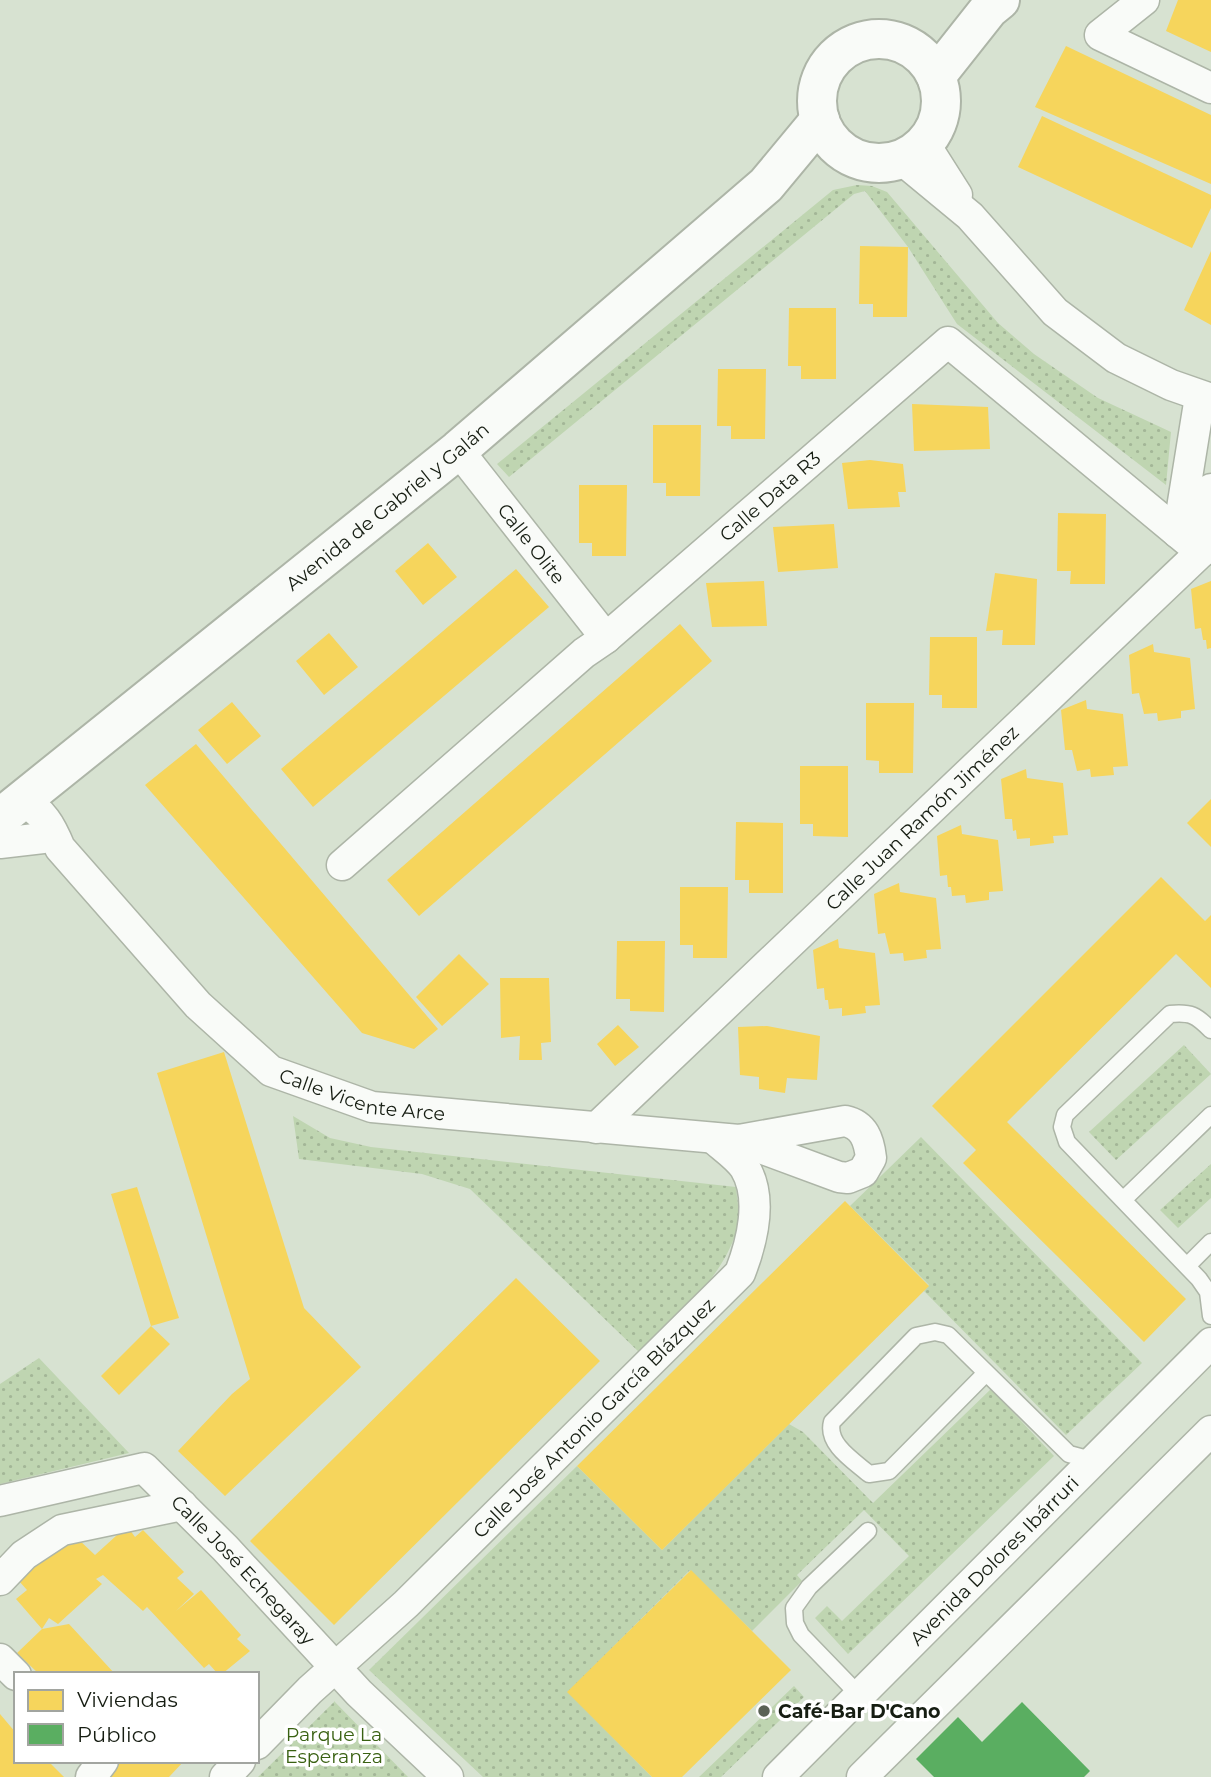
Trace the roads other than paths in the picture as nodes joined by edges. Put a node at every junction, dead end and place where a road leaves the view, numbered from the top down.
1 (1144, 0) edge
2 (994, 5) edge
3 (910, 47) junction
4 (936, 76) junction
5 (1211, 88) edge
6 (820, 120) junction
7 (843, 151) junction
8 (913, 151) junction
9 (766, 185) junction
10 (1206, 398) edge
11 (458, 450) junction
12 (1211, 489) edge
13 (1178, 533) junction
14 (1201, 552) junction
15 (606, 638) junction
16 (66, 762) junction
17 (11, 809) edge
18 (52, 839) junction
19 (0, 843) edge
20 (342, 865) dead end
21 (1211, 1030) edge
22 (1211, 1115) edge
23 (596, 1128) junction
24 (726, 1139) joint
25 (1123, 1200) junction
26 (1211, 1242) edge
27 (1187, 1266) junction
28 (1211, 1316) edge
29 (1211, 1343) edge
30 (986, 1373) junction
31 (1211, 1431) edge
32 (1095, 1461) junction
33 (0, 1501) edge
34 (182, 1505) junction
35 (868, 1531) dead end
36 (0, 1580) edge
37 (0, 1659) edge
38 (336, 1668) junction
39 (14, 1673) edge
40 (860, 1696) junction
41 (259, 1742) edge
42 (238, 1763) edge
43 (225, 1777) edge
44 (448, 1777) edge
45 (778, 1777) edge
46 (862, 1777) edge

1 - 5 street
2 - 3 street
2 - 4 street
3 - 4 street
3 - 6 street
4 - 8 street
6 - 7 street
6 - 9 street, Avenida de Gabriel y Galán
7 - 8 street
7 - 9 street, Avenida de Gabriel y Galán
8 - 10 street
9 - 11 street, Avenida de Gabriel y Galán
10 - 13 street
11 - 15 street, Calle Olite
11 - 16 street, Avenida de Gabriel y Galán
12 - 14 street
13 - 14 street, Calle Data R3
13 - 15 street, Calle Data R3
14 - 23 street, Calle Juan Ramón Jiménez
15 - 20 street, Calle Data R3
16 - 17 street, Avenida de Gabriel y Galán
16 - 18 street
17 - 18 street, Calle Vicente Arce
18 - 19 street
18 - 23 street, Calle Vicente Arce
21 - 25 lane
22 - 25 lane
23 - 24 street, Calle Vicente Arce
24 - 38 street, Calle José Antonio García Blázquez
25 - 27 lane
26 - 27 lane
27 - 28 lane
29 - 32 street, Avenida Dolores Ibárruri
30 - 30 lane
30 - 32 lane
31 - 46 street
32 - 40 street, Avenida Dolores Ibárruri
33 - 34 street, Calle José Echegaray
34 - 36 street
34 - 38 street, Calle José Echegaray
35 - 40 lane
37 - 39 street
38 - 41 street, Calle José Antonio García Blázquez
38 - 44 street, Calle José Echegaray
40 - 45 street, Avenida Dolores Ibárruri
42 - 43 street

